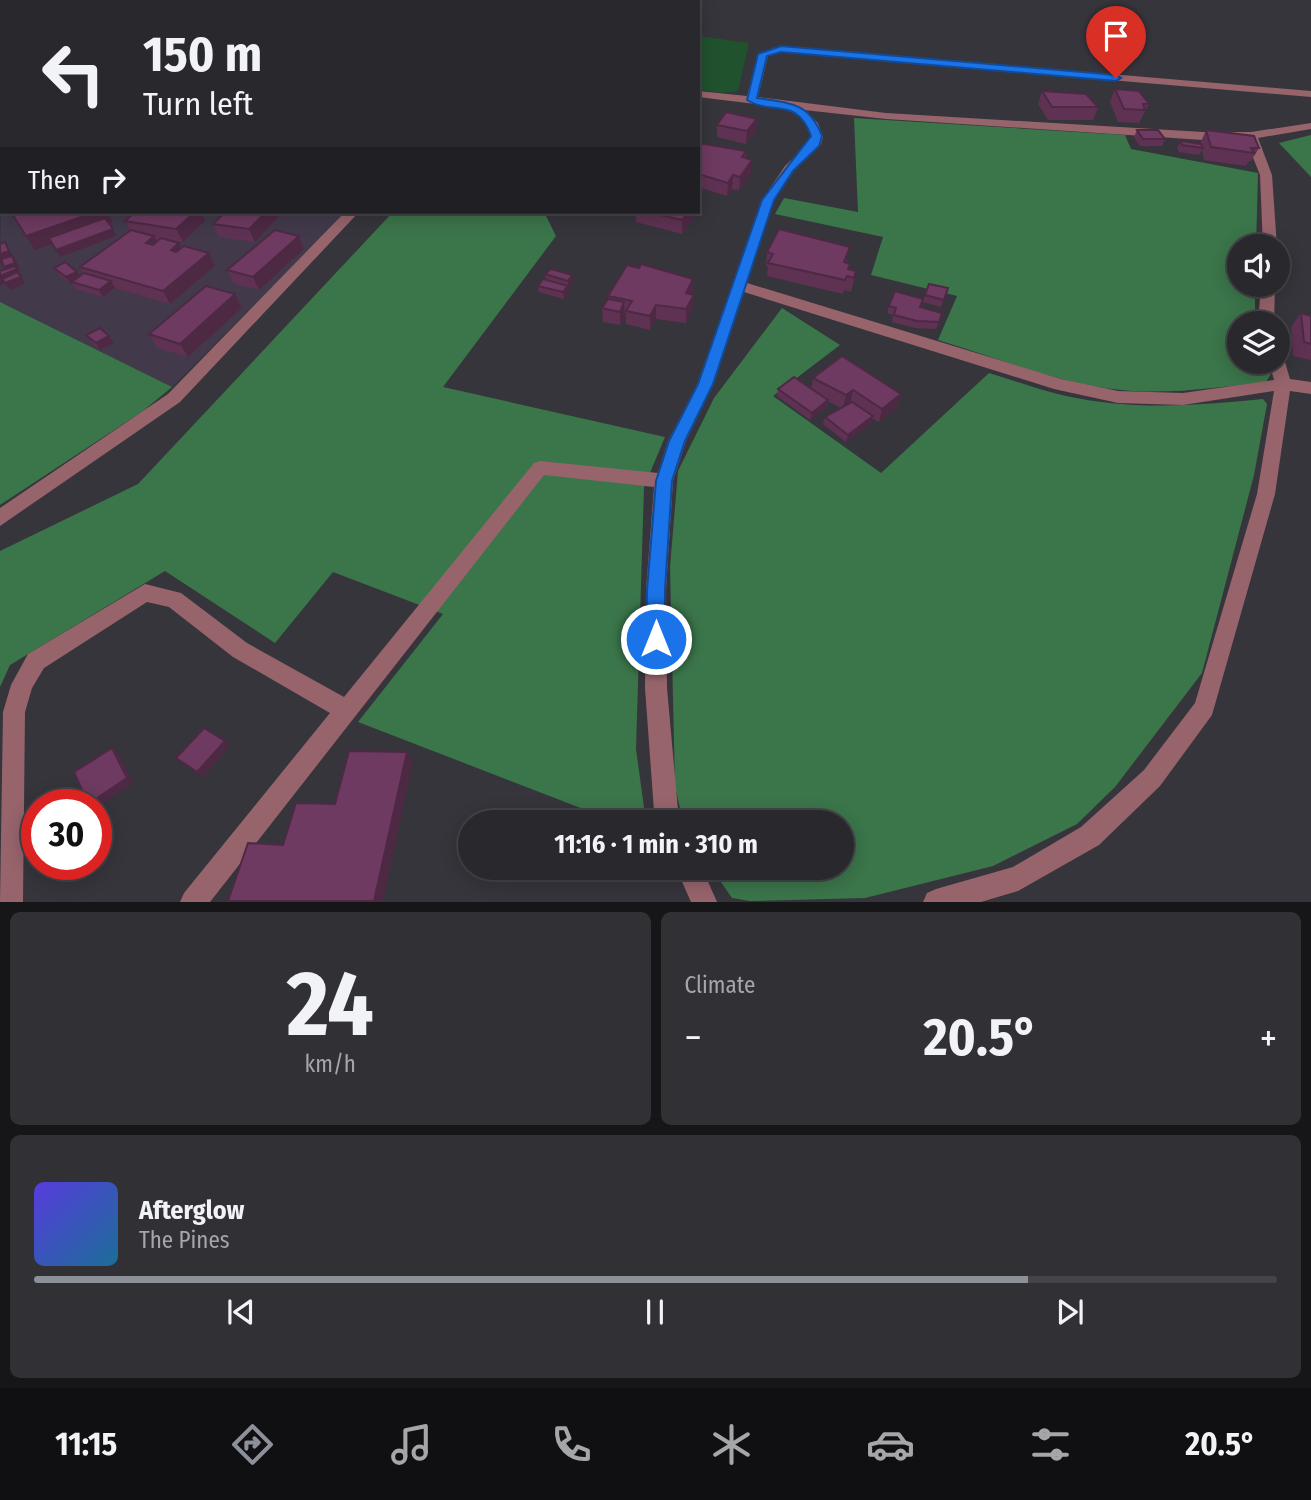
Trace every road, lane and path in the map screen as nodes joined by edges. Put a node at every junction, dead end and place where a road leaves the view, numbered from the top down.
1 (700, 94) edge
2 (1311, 94) edge
3 (752, 100) junction
4 (794, 106) junction
5 (1311, 126) edge
6 (1251, 136) junction
7 (350, 214) edge
8 (1268, 234) edge
9 (741, 286) junction
10 (1280, 374) edge
11 (1283, 384) junction
12 (1311, 388) edge
13 (664, 481) junction
14 (0, 518) edge
15 (346, 710) junction
16 (666, 810) edge
17 (694, 880) edge
18 (10, 901) edge
19 (193, 901) edge
20 (704, 901) edge
21 (936, 901) edge

1 - 3 street
2 - 3 street
3 - 4 street
4 - 6 street
4 - 9 street
5 - 6 street
6 - 8 street
7 - 14 street
9 - 11 street
9 - 13 street
10 - 11 street
11 - 12 street
11 - 21 street
13 - 15 street
13 - 16 street
15 - 18 street
15 - 19 street
17 - 20 street

